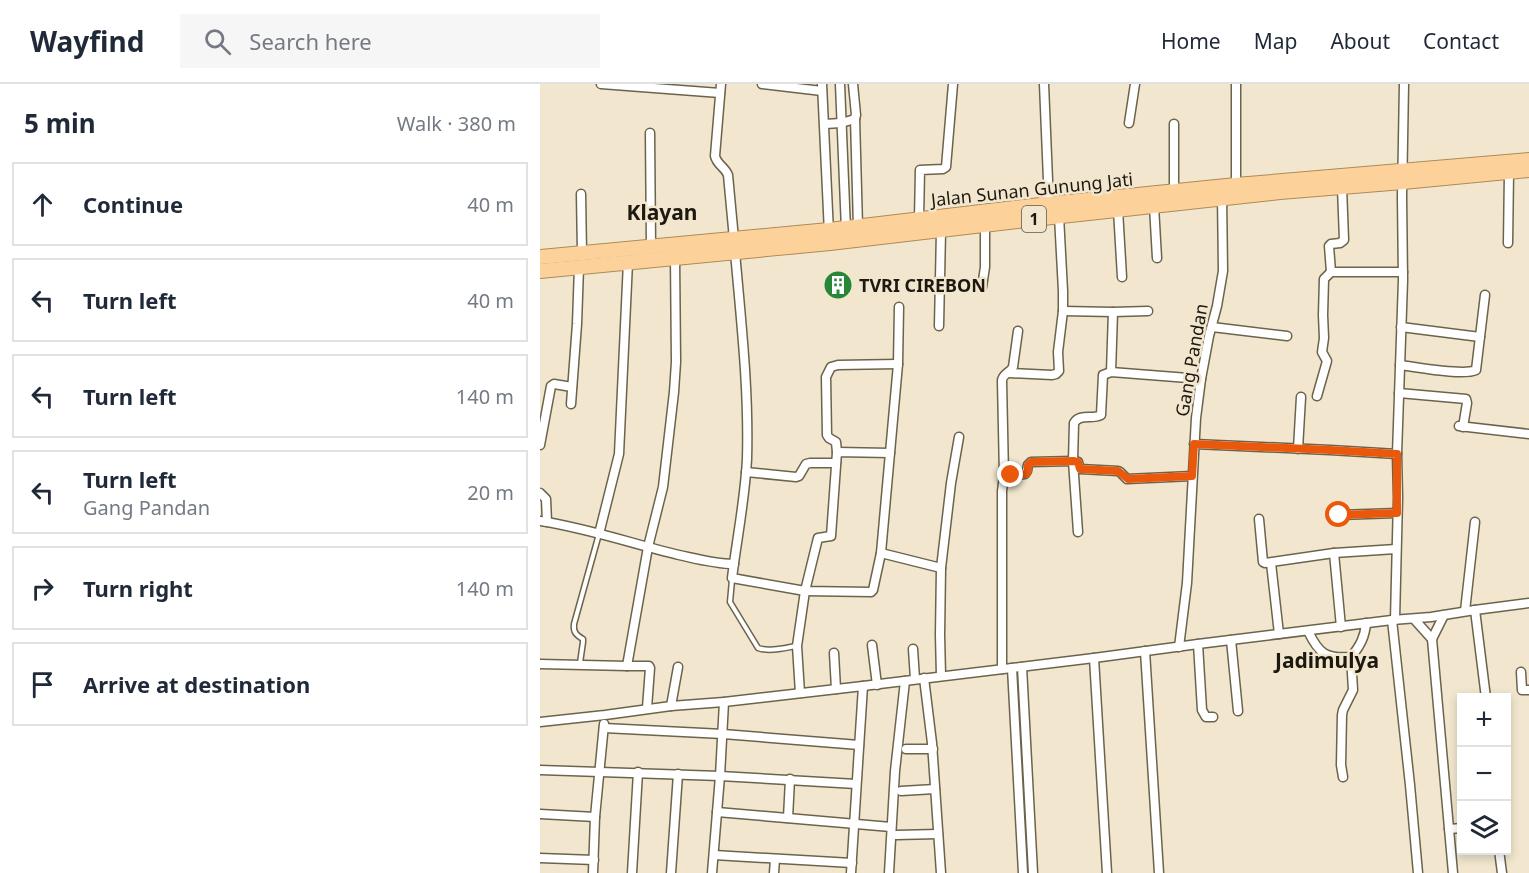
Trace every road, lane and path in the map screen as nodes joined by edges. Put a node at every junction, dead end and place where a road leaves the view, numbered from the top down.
1 (601, 84) edge
2 (762, 84) edge
3 (840, 84) edge
4 (853, 84) edge
5 (953, 84) edge
6 (1044, 84) edge
7 (1136, 84) edge
8 (1236, 84) edge
9 (1404, 84) edge
10 (822, 87) edge
11 (721, 88) edge
12 (855, 118) junction
13 (842, 123) junction
14 (1129, 123) dead end
15 (825, 124) junction
16 (1174, 124) dead end
17 (650, 133) dead end
18 (1529, 160) edge
19 (1529, 170) edge
20 (1509, 172) junction
21 (1403, 177) junction
22 (1236, 185) junction
23 (1300, 185) junction
24 (1342, 187) junction
25 (1174, 191) junction
26 (1222, 193) junction
27 (581, 194) dead end
28 (1154, 206) junction
29 (1118, 210) junction
30 (1053, 212) junction
31 (919, 219) junction
32 (985, 225) junction
33 (941, 231) junction
34 (851, 232) junction
35 (830, 237) junction
36 (1508, 243) dead end
37 (734, 245) junction
38 (651, 246) junction
39 (672, 253) junction
40 (540, 256) edge
41 (1157, 258) dead end
42 (581, 260) junction
43 (628, 262) junction
44 (540, 270) edge
45 (1331, 272) junction
46 (1403, 272) junction
47 (1122, 277) dead end
48 (982, 287) dead end
49 (1485, 295) dead end
50 (899, 307) dead end
51 (1063, 311) junction
52 (1148, 311) dead end
53 (1113, 312) junction
54 (939, 326) dead end
55 (1212, 327) junction
56 (1401, 327) junction
57 (1018, 332) dead end
58 (1287, 336) dead end
59 (1480, 337) junction
60 (897, 364) junction
61 (1400, 365) junction
62 (1111, 372) junction
63 (1009, 373) junction
64 (1201, 379) junction
65 (572, 387) junction
66 (1399, 393) junction
67 (1317, 396) dead end
68 (1301, 397) dead end
69 (571, 404) dead end
70 (1529, 434) edge
71 (959, 437) dead end
72 (1194, 444) junction
73 (540, 445) edge
74 (1298, 449) junction
75 (837, 452) junction
76 (890, 453) junction
77 (1397, 454) junction
78 (1073, 461) junction
79 (836, 463) junction
80 (746, 472) junction
81 (1004, 476) junction
82 (1192, 476) junction
83 (540, 492) edge
84 (1397, 513) junction
85 (1339, 515) dead end
86 (1259, 519) dead end
87 (543, 522) edge
88 (1475, 522) dead end
89 (1078, 532) dead end
90 (599, 534) junction
91 (648, 548) junction
92 (1396, 549) junction
93 (881, 553) junction
94 (1334, 553) junction
95 (1271, 562) junction
96 (734, 564) junction
97 (941, 568) junction
98 (732, 578) junction
99 (806, 591) junction
100 (1529, 603) edge
101 (1475, 610) junction
102 (1465, 611) junction
103 (1444, 615) junction
104 (1414, 619) junction
105 (1394, 620) junction
106 (1366, 623) junction
107 (1341, 627) junction
108 (1308, 631) junction
109 (1279, 634) junction
110 (1432, 639) junction
111 (1231, 640) junction
112 (1198, 644) junction
113 (872, 645) dead end
114 (797, 646) junction
115 (1179, 647) junction
116 (913, 649) dead end
117 (1145, 651) junction
118 (834, 653) dead end
119 (1352, 657) junction
120 (1094, 658) junction
121 (540, 664) edge
122 (580, 665) junction
123 (627, 666) junction
124 (678, 667) dead end
125 (1022, 667) junction
126 (1012, 668) junction
127 (1002, 669) junction
128 (1521, 672) dead end
129 (941, 676) junction
130 (920, 679) junction
131 (905, 681) junction
132 (877, 685) junction
133 (863, 686) junction
134 (836, 689) junction
135 (1529, 690) edge
136 (800, 693) junction
137 (1484, 693) edge
138 (724, 702) junction
139 (671, 706) junction
140 (647, 708) junction
141 (1238, 711) dead end
142 (605, 715) junction
143 (1213, 717) dead end
144 (540, 722) edge
145 (604, 728) junction
146 (723, 734) junction
147 (859, 746) junction
148 (906, 749) dead end
149 (933, 749) junction
150 (540, 770) edge
151 (600, 772) junction
152 (638, 772) junction
153 (678, 774) junction
154 (720, 776) junction
155 (1343, 777) dead end
156 (790, 779) junction
157 (856, 784) junction
158 (935, 789) junction
159 (901, 791) dead end
160 (717, 812) junction
161 (540, 814) edge
162 (596, 817) junction
163 (788, 818) junction
164 (854, 823) junction
165 (1457, 828) edge
166 (1449, 829) junction
167 (894, 831) junction
168 (938, 834) junction
169 (714, 855) junction
170 (1500, 855) edge
171 (540, 858) edge
172 (775, 859) junction
173 (594, 860) junction
174 (852, 863) junction
175 (593, 873) edge
176 (632, 873) edge
177 (671, 873) edge
178 (712, 873) edge
179 (774, 873) edge
180 (851, 873) edge
181 (889, 873) edge
182 (940, 873) edge
183 (1023, 873) edge
184 (1033, 873) edge
185 (1107, 873) edge
186 (1159, 873) edge
187 (1418, 873) edge
188 (1453, 873) edge
189 (1502, 873) edge

1 - 11 street
2 - 10 street
3 - 13 street
4 - 12 street
5 - 31 street
6 - 30 street
7 - 14 street
8 - 22 street
9 - 21 street
10 - 15 street
11 - 37 street
12 - 13 street
12 - 34 street
13 - 15 street
13 - 34 street
15 - 35 street
16 - 25 street
17 - 38 street
18 - 21 highway, Jalan Sunan Gunung Jati / 1
19 - 20 highway, 1
20 - 21 highway, 1
20 - 36 street
21 - 23 highway, Jalan Sunan Gunung Jati / 1
21 - 24 highway, 1
21 - 46 street
22 - 23 highway, Jalan Sunan Gunung Jati / 1
22 - 26 highway, Jalan Sunan Gunung Jati / 1
23 - 24 highway, 1
23 - 26 highway, 1
24 - 45 street
25 - 26 highway, Jalan Sunan Gunung Jati / 1
25 - 30 highway, Jalan Sunan Gunung Jati / 1
26 - 28 highway, 1
26 - 55 street, Gang Pandan
27 - 42 street
28 - 29 highway, 1
28 - 41 street
29 - 30 highway, 1
29 - 47 street
30 - 31 highway, Jalan Sunan Gunung Jati / 1
30 - 32 highway, 1
30 - 51 street
31 - 34 highway, Jalan Sunan Gunung Jati / 1
32 - 33 highway, 1
32 - 48 street
33 - 34 highway, 1
33 - 54 street
34 - 35 highway, 1
35 - 37 highway, 1
37 - 39 highway, 1
37 - 80 street
38 - 39 highway, 1
38 - 42 highway, 1
39 - 43 highway, 1
39 - 91 street
40 - 42 highway, 1
42 - 43 highway, 1
42 - 44 highway, 1
42 - 65 street
43 - 90 street
45 - 46 street
45 - 67 street
46 - 56 street
49 - 59 street
50 - 60 street
51 - 53 street
51 - 63 street
52 - 53 street
53 - 62 street
55 - 58 street
55 - 64 street, Gang Pandan
56 - 59 street
56 - 61 street
57 - 63 street
59 - 61 street
60 - 75 street
60 - 76 street
61 - 66 street
62 - 64 street
62 - 78 street
63 - 81 street
64 - 72 street, Gang Pandan
65 - 69 street
65 - 73 street
66 - 70 street
66 - 77 street
68 - 74 street
71 - 97 street
72 - 74 street
72 - 82 street, Gang Pandan
74 - 77 street
75 - 76 street
75 - 79 street
76 - 93 street
77 - 84 street
78 - 81 street
78 - 82 street
78 - 89 street
79 - 80 street
79 - 99 street
80 - 96 street
81 - 127 street
82 - 115 street, Gang Pandan
83 - 87 street
84 - 85 street
84 - 92 street
86 - 95 street
87 - 90 street
88 - 102 street
90 - 91 street
90 - 122 lane
91 - 96 street
91 - 123 street
92 - 94 street
92 - 105 street
93 - 97 street
93 - 99 street
94 - 95 street
94 - 107 street
95 - 109 street
96 - 98 street
97 - 129 street
98 - 99 street
98 - 114 lane
99 - 114 street
100 - 101 street
101 - 102 street
101 - 137 street
102 - 103 street
103 - 104 street
103 - 110 street
104 - 105 street
104 - 110 street
105 - 106 street
105 - 187 street
106 - 107 street
106 - 119 street
107 - 108 street
108 - 109 street
108 - 119 street
109 - 111 street
110 - 166 street
111 - 112 street
111 - 141 street
112 - 115 street
112 - 143 street
113 - 132 street
114 - 136 street
115 - 117 street
116 - 130 street
117 - 120 street
117 - 186 street
118 - 134 street
119 - 155 street
120 - 125 street
120 - 185 street
121 - 122 street
122 - 123 street
123 - 140 street
124 - 139 street
125 - 126 street
125 - 184 street
126 - 127 street
126 - 183 street
127 - 129 street
128 - 135 street
129 - 130 street
130 - 131 street
130 - 149 street
131 - 132 street
131 - 167 street
132 - 133 street
133 - 134 street
133 - 147 street
134 - 136 street
136 - 138 street
138 - 139 street
138 - 146 street
139 - 140 street
140 - 142 street
142 - 144 street
142 - 145 street
145 - 146 street
145 - 151 street
146 - 147 street
146 - 154 street
147 - 157 street
148 - 149 street
149 - 158 street
150 - 151 street
151 - 152 street
151 - 162 street
152 - 153 street
152 - 176 street
153 - 154 street
153 - 177 street
154 - 156 street
154 - 160 street
156 - 157 street
156 - 163 street
157 - 164 street
158 - 159 street
158 - 168 street
160 - 163 street
160 - 169 street
161 - 162 street
162 - 173 street
163 - 164 street
164 - 167 street
164 - 174 street
165 - 166 street
166 - 188 street
167 - 168 street
167 - 181 street
168 - 182 street
169 - 172 street
169 - 178 street
170 - 189 street
171 - 173 street
172 - 174 street
172 - 179 street
173 - 175 street
174 - 180 street

